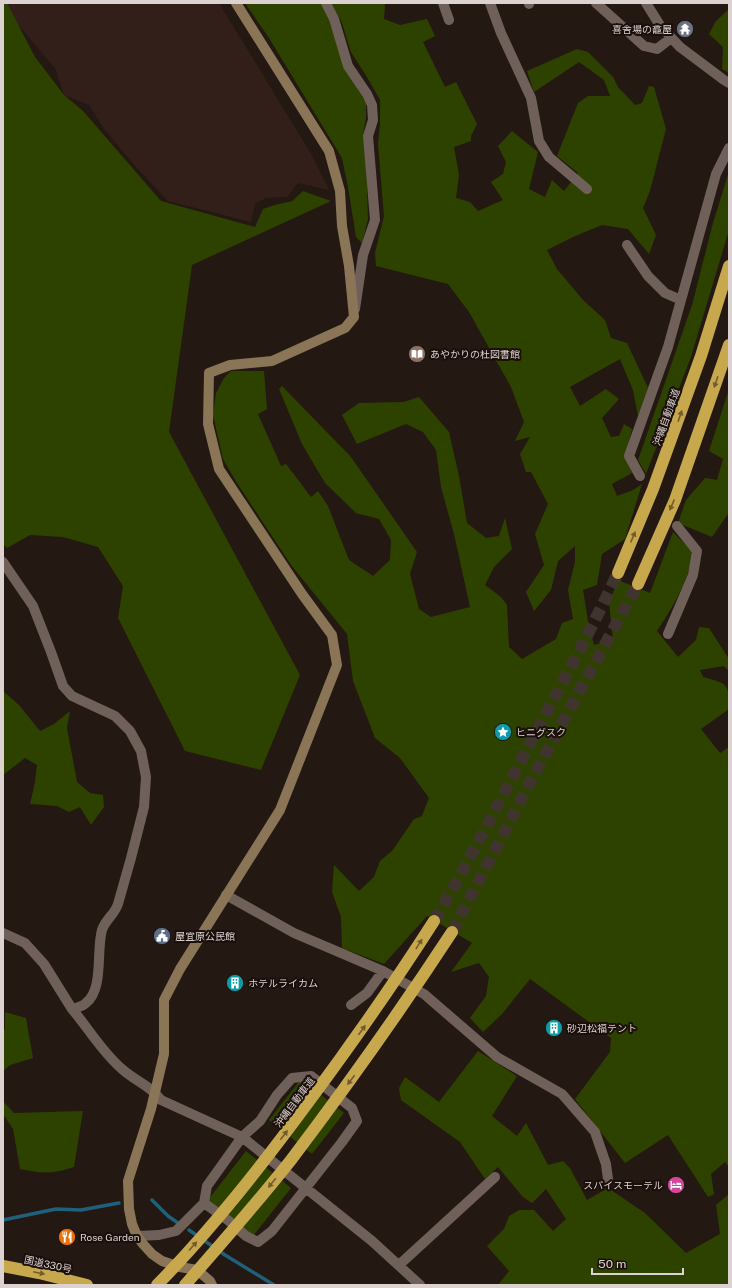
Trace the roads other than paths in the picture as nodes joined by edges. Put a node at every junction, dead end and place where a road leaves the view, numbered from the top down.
1 (236, 3) edge
2 (326, 3) edge
3 (443, 3) edge
4 (490, 3) edge
5 (596, 3) edge
6 (646, 3) edge
7 (449, 20) dead end
8 (671, 38) junction
9 (729, 83) edge
10 (729, 148) edge
11 (587, 188) dead end
12 (627, 244) dead end
13 (729, 266) edge
14 (681, 300) junction
15 (354, 317) junction
16 (729, 345) edge
17 (640, 476) dead end
18 (677, 526) dead end
19 (4, 566) edge
20 (618, 573) tunnel mouth
21 (638, 584) tunnel mouth
22 (668, 634) dead end
23 (226, 895) junction
24 (434, 920) tunnel mouth
25 (452, 932) tunnel mouth
26 (3, 933) edge
27 (383, 972) junction
28 (351, 1005) dead end
29 (72, 1009) junction
30 (154, 1091) junction
31 (242, 1137) junction
32 (495, 1177) dead end
33 (608, 1179) dead end
34 (306, 1187) junction
35 (204, 1203) junction
36 (137, 1236) junction
37 (399, 1265) junction
38 (3, 1266) edge
39 (87, 1285) edge
40 (157, 1285) edge
41 (185, 1285) edge
42 (212, 1285) edge
43 (420, 1285) edge

1 - 15 street
2 - 15 street
3 - 7 street
4 - 11 street
5 - 8 street
6 - 8 street
8 - 9 street
10 - 14 street
12 - 14 street
20 -> 13 highway, 沖縄自動車道
14 - 17 street
15 - 23 street
16 -> 21 highway
18 - 22 street
19 - 29 street
23 - 27 street
23 - 30 street
40 -> 24 highway, 沖縄自動車道
25 -> 41 highway
26 - 29 street
27 - 28 street
27 - 33 street
29 - 30 street
30 - 31 street
30 - 36 street
31 - 34 street
31 - 34 street
31 - 35 street
32 - 37 street
34 - 35 street
34 - 37 street
35 - 36 street
36 - 42 street
37 - 43 street
38 -> 39 highway, 国道330号

